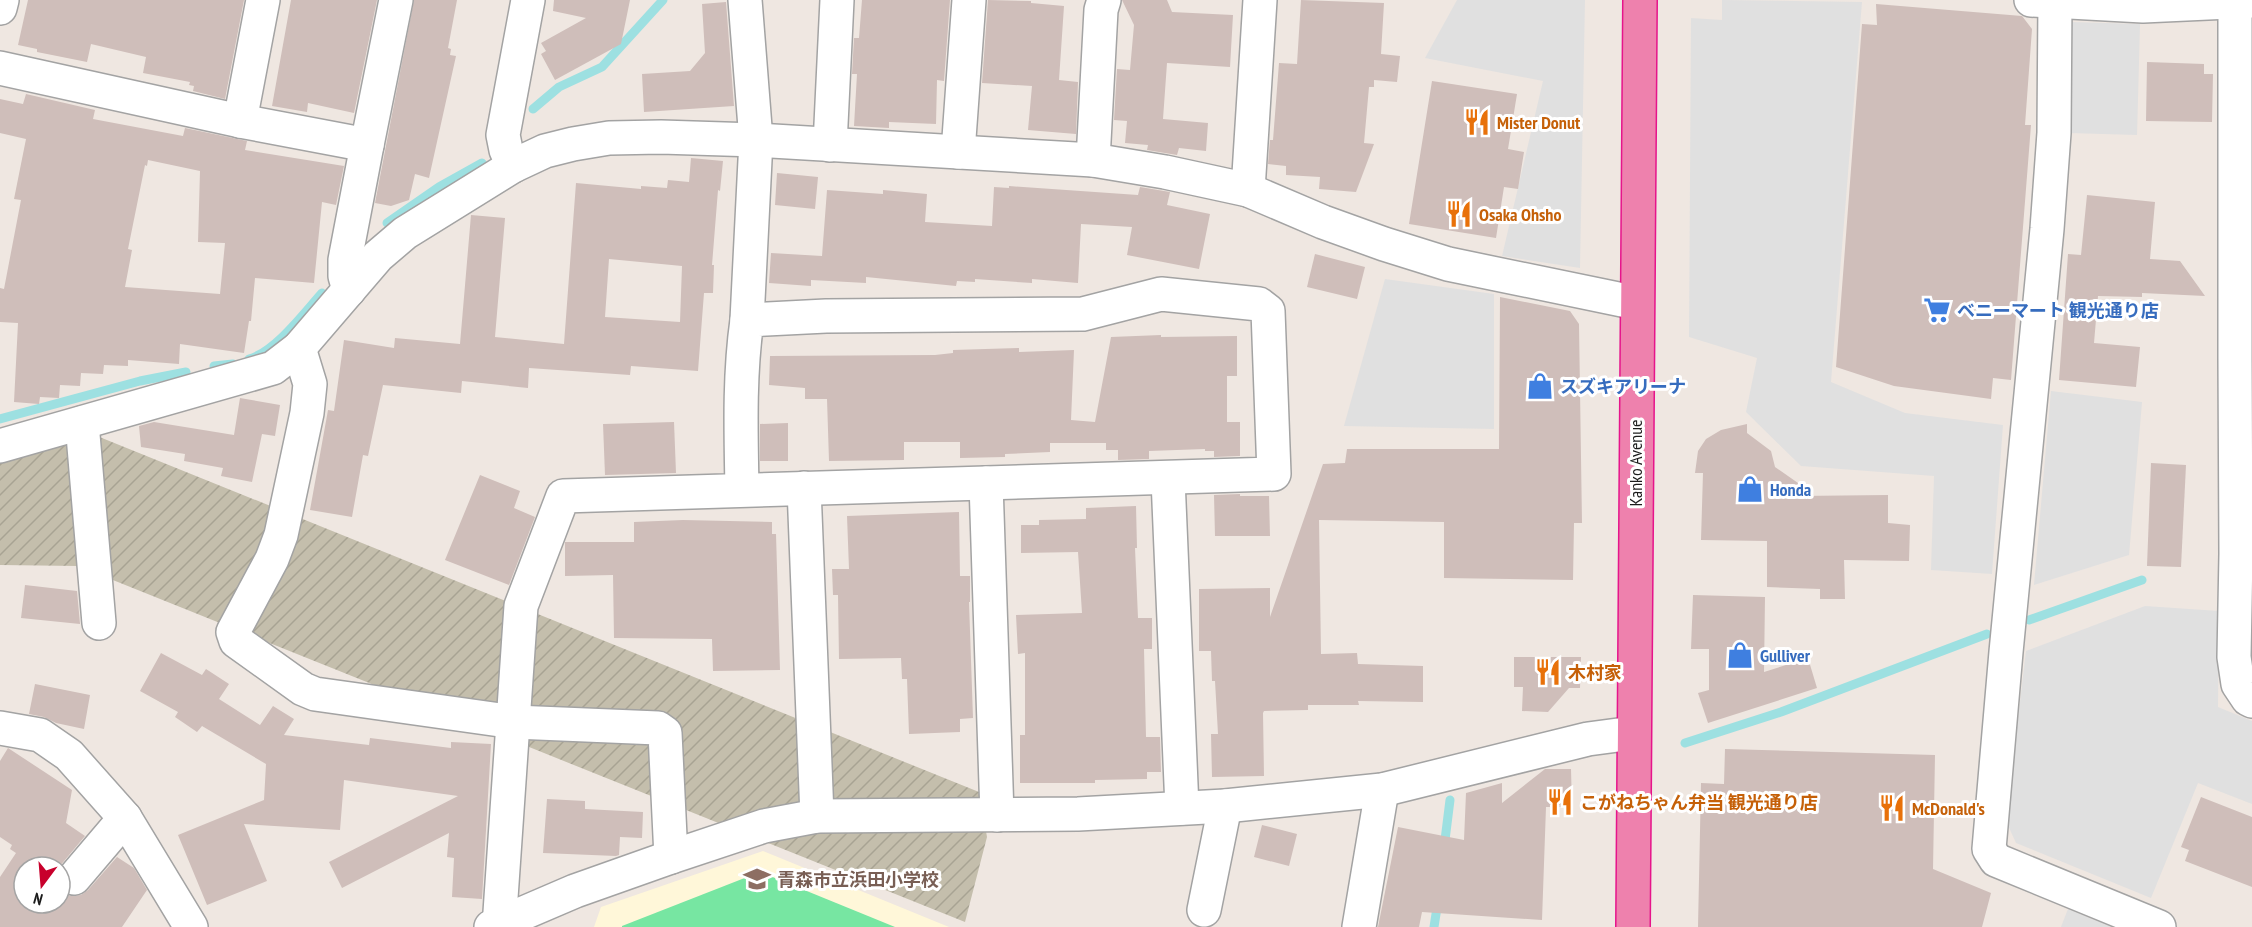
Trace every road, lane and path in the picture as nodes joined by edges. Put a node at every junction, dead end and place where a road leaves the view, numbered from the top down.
1 (2, 0) edge
2 (263, 0) edge
3 (396, 0) edge
4 (528, 0) edge
5 (745, 0) edge
6 (837, 0) edge
7 (969, 0) edge
8 (1104, 0) edge
9 (1260, 0) edge
10 (1640, 0) edge
11 (2047, 1) edge
12 (2244, 1) edge
13 (0, 8) edge
14 (0, 68) edge
15 (240, 121) junction
16 (756, 140) junction
17 (367, 145) junction
18 (830, 145) junction
19 (958, 152) junction
20 (2244, 158) edge
21 (1093, 160) junction
22 (513, 166) junction
23 (1248, 190) junction
24 (350, 290) junction
25 (1636, 303) junction
26 (747, 320) junction
27 (299, 348) junction
28 (2243, 358) edge
29 (82, 423) junction
30 (0, 446) edge
31 (1168, 479) junction
32 (986, 483) junction
33 (804, 488) junction
34 (742, 490) junction
35 (2244, 555) edge
36 (99, 623) dead end
37 (2252, 701) edge
38 (514, 722) junction
39 (0, 728) edge
40 (1633, 733) junction
41 (1382, 790) junction
42 (1225, 806) junction
43 (1182, 808) junction
44 (997, 815) junction
45 (817, 816) junction
46 (125, 818) junction
47 (671, 857) junction
48 (74, 878) dead end
49 (1204, 910) dead end
50 (175, 919) edge
51 (496, 926) edge
52 (1359, 927) edge
53 (1633, 927) edge
54 (2159, 927) edge

1 - 13 street
2 - 15 street
3 - 17 street
4 - 22 street
5 - 16 street
6 - 18 street
7 - 19 street
8 - 21 street
9 - 23 street
10 - 25 highway, Kanko Avenue
11 - 12 street
11 - 54 street
12 - 20 street
14 - 15 street
15 - 17 street
16 - 18 street
16 - 22 street
16 - 26 street
17 - 24 street
18 - 19 street
19 - 21 street
20 - 28 street
21 - 23 street
22 - 24 street
23 - 25 street
24 - 27 street
25 - 40 highway, Kanko Avenue
26 - 31 street
26 - 34 street
27 - 29 street
27 - 38 street
28 - 35 street
29 - 30 street
29 - 36 street
31 - 32 street
31 - 43 street
32 - 33 street
32 - 44 street
33 - 34 street
33 - 45 street
34 - 38 street
35 - 37 street
38 - 47 street
38 - 51 street
39 - 46 street
40 - 41 street
40 - 53 highway, Kanko Avenue
41 - 42 street
41 - 52 street
42 - 43 street
42 - 49 street
43 - 44 street
44 - 45 street
45 - 47 street
46 - 48 street
46 - 50 street
47 - 51 street

